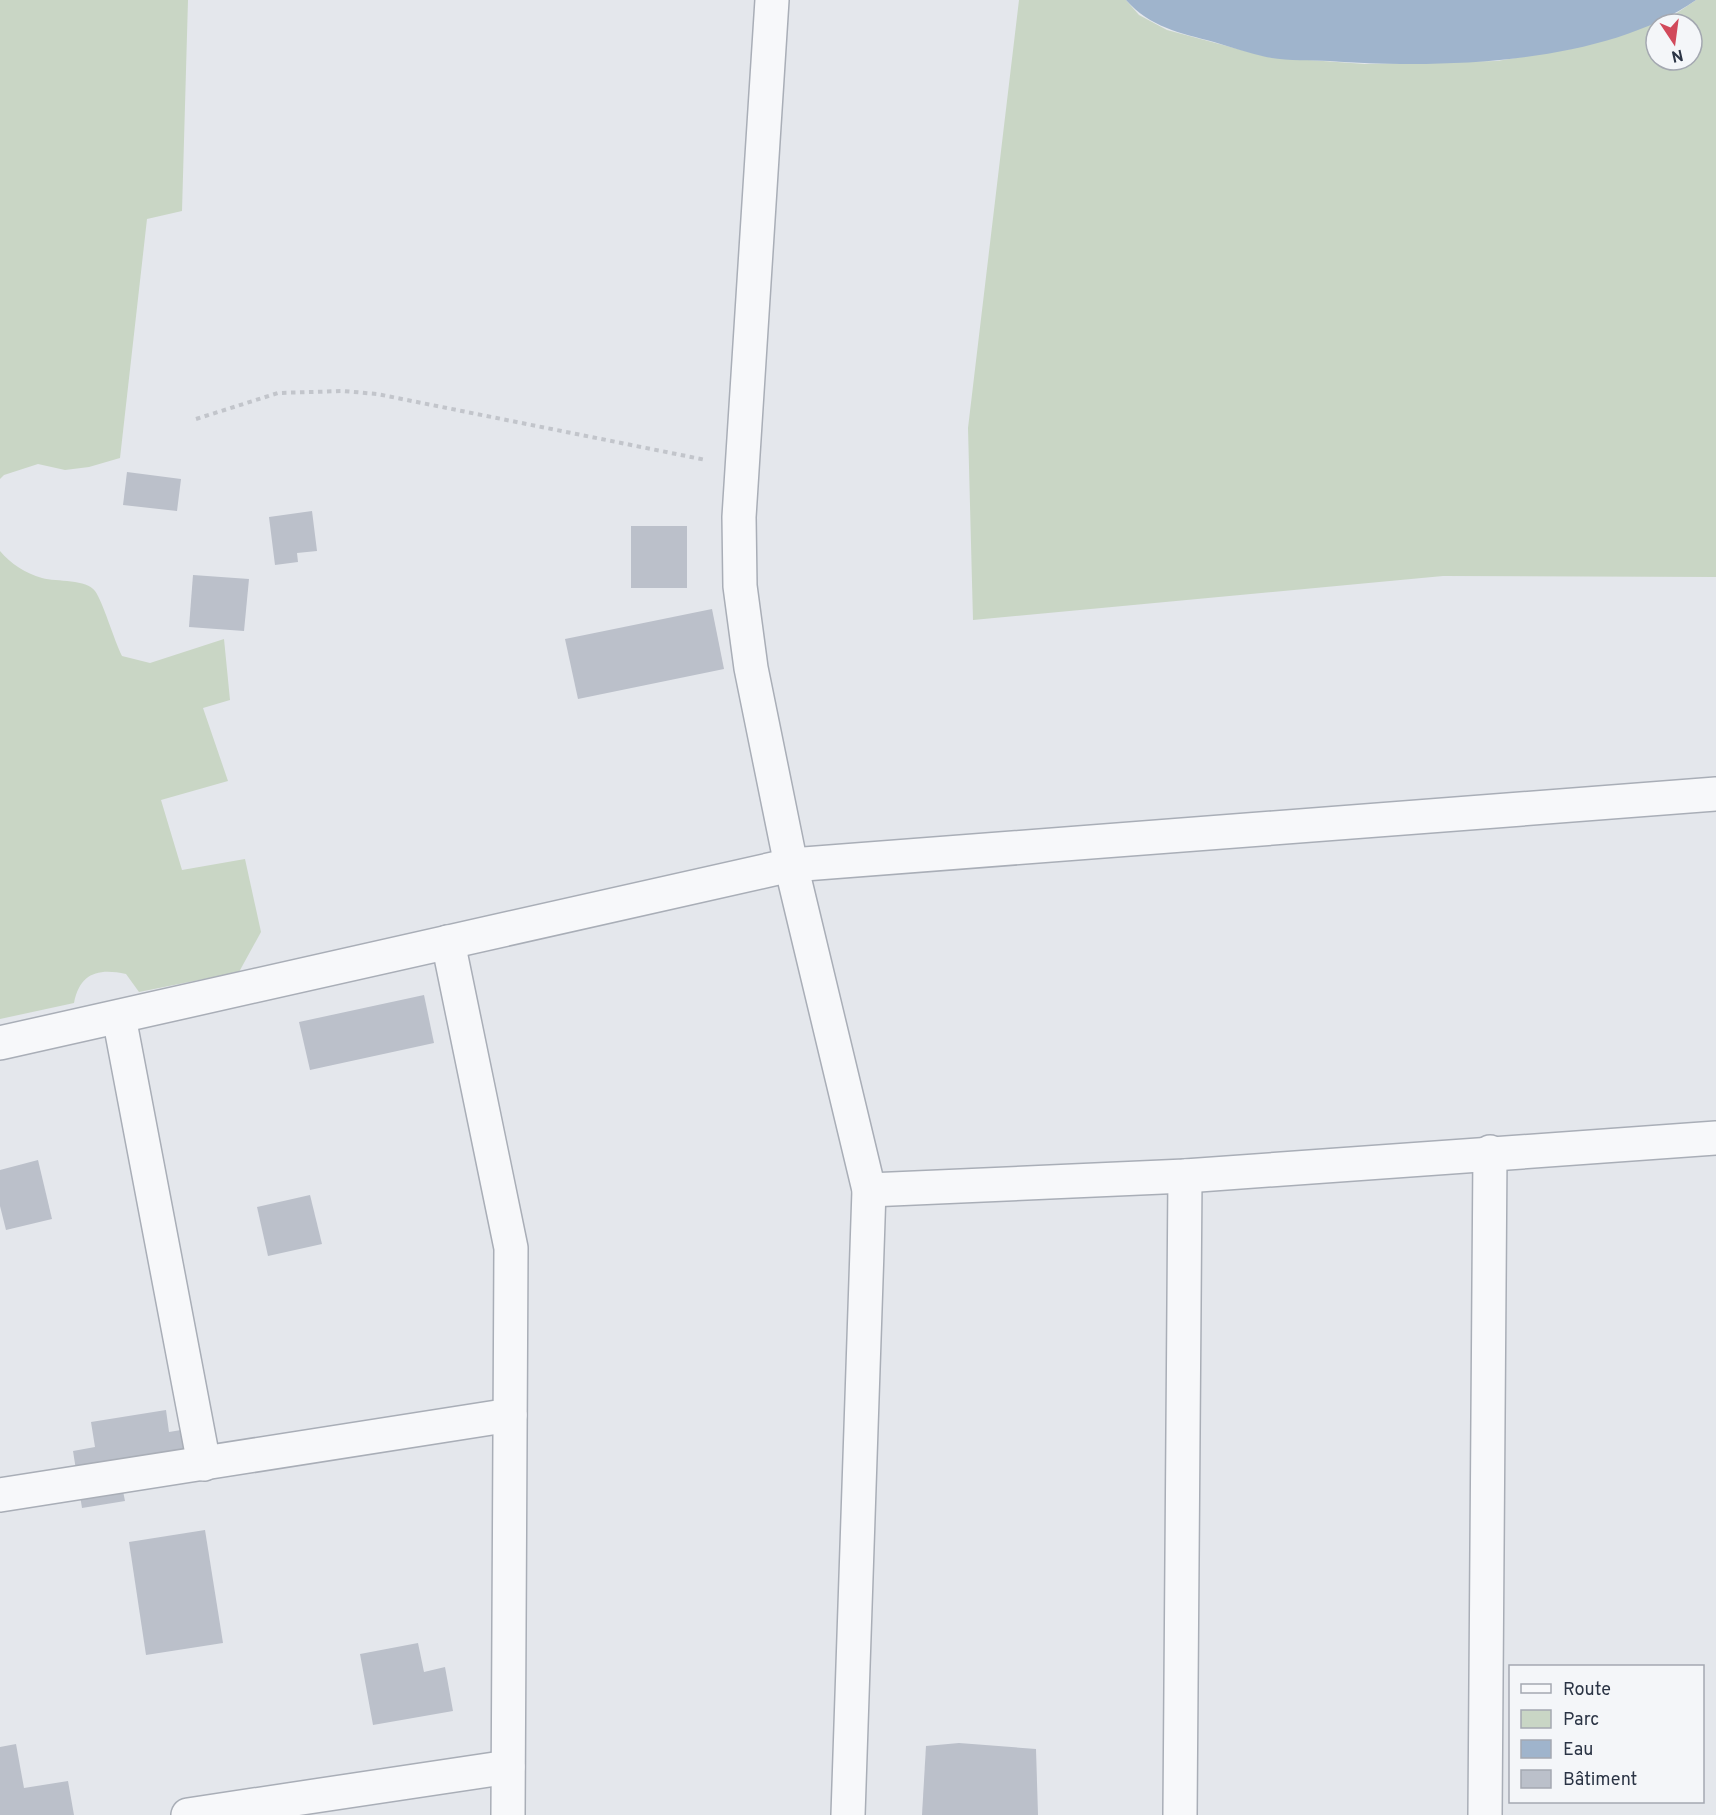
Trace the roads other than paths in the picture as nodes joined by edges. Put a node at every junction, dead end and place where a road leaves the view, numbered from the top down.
1 (772, 0) edge
2 (1716, 794) edge
3 (791, 865) junction
4 (448, 942) junction
5 (118, 1017) junction
6 (0, 1043) edge
7 (1716, 1138) edge
8 (1490, 1152) junction
9 (1185, 1176) junction
10 (869, 1190) junction
11 (510, 1415) junction
12 (204, 1464) junction
13 (0, 1495) edge
14 (508, 1767) junction
15 (188, 1815) edge
16 (508, 1815) edge
17 (848, 1815) edge
18 (1180, 1815) edge
19 (1485, 1815) edge

1 - 3 street
2 - 3 street
3 - 4 street
3 - 10 street
4 - 5 street
4 - 11 street
5 - 6 street
5 - 12 street
7 - 8 street
8 - 9 street
8 - 19 street
9 - 10 street
9 - 18 street
10 - 17 street
11 - 12 street
11 - 14 street
12 - 13 street
14 - 15 street
14 - 16 street

